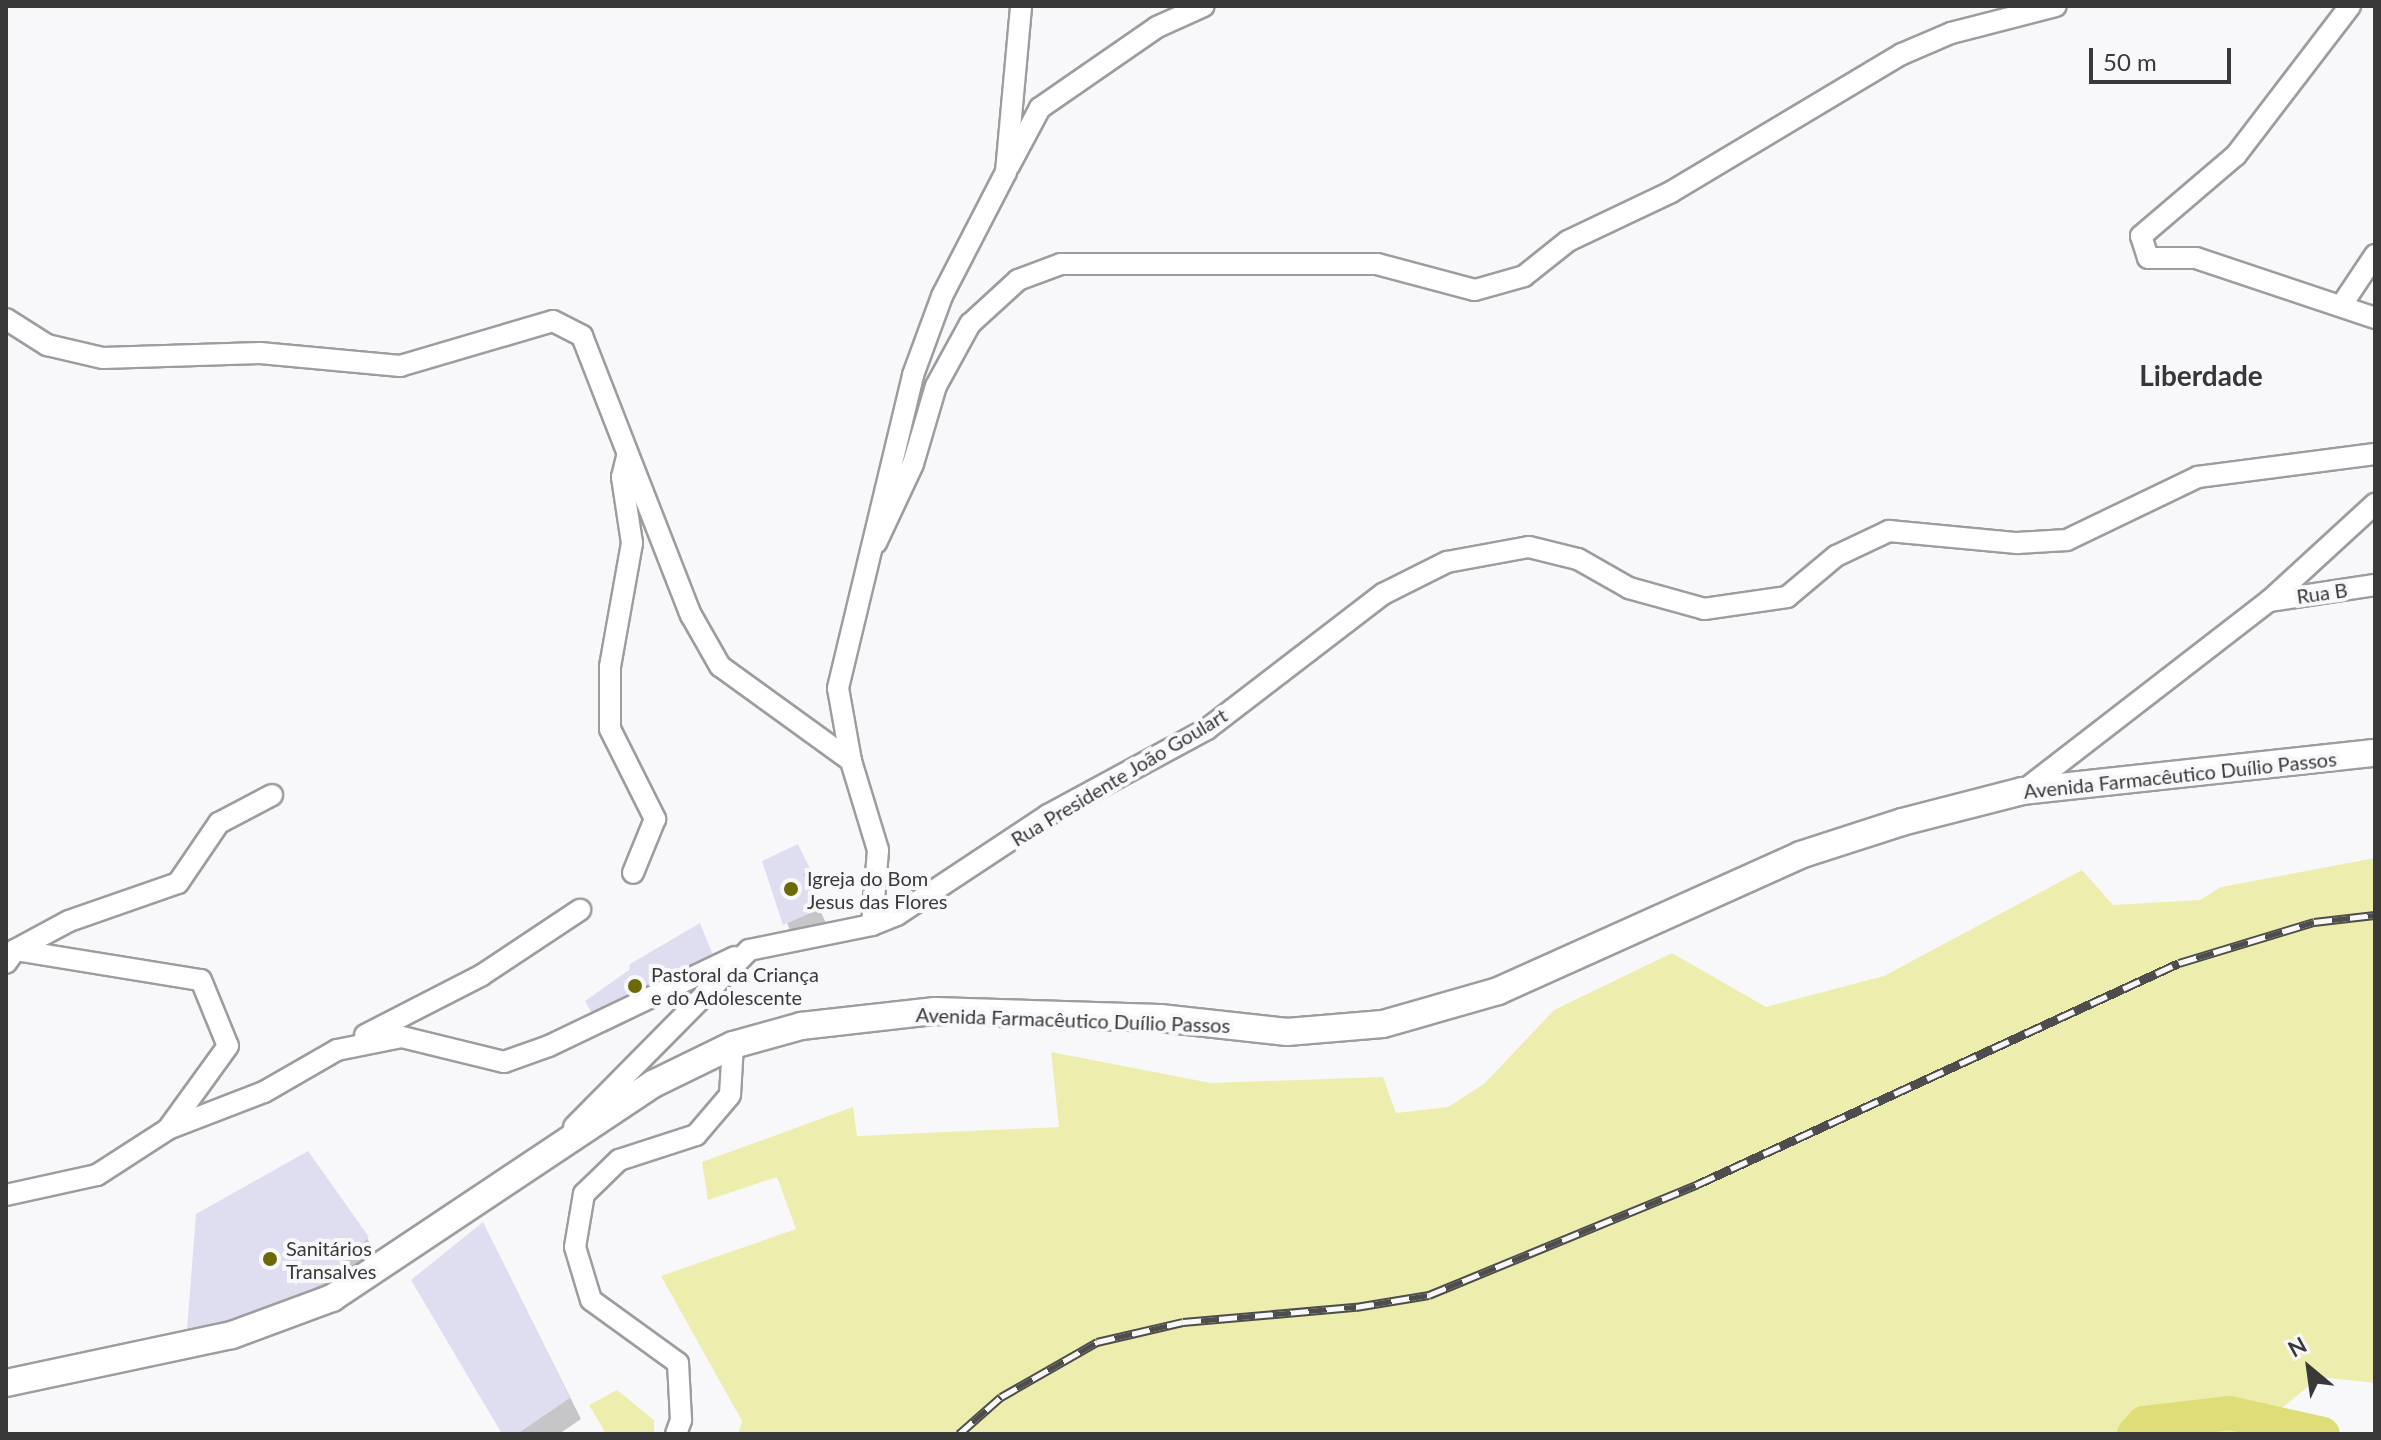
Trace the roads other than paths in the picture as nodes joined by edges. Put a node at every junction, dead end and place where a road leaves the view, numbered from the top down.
1 (1021, 6) edge
2 (1204, 6) edge
3 (2056, 6) edge
4 (2350, 6) edge
5 (1006, 172) junction
6 (2375, 255) edge
7 (2343, 303) junction
8 (2375, 318) edge
9 (6, 319) edge
10 (2375, 454) edge
11 (627, 457) junction
12 (2375, 504) edge
13 (876, 543) junction
14 (2375, 585) edge
15 (2269, 601) junction
16 (2375, 753) edge
17 (851, 761) junction
18 (2023, 791) junction
19 (272, 795) dead end
20 (633, 873) dead end
21 (580, 910) dead end
22 (872, 925) junction
23 (749, 950) junction
24 (11, 956) edge
25 (733, 1045) junction
26 (337, 1050) junction
27 (168, 1129) junction
28 (547, 1154) junction
29 (6, 1195) edge
30 (6, 1383) edge
31 (676, 1434) edge

1 - 5 street
2 - 5 street
3 - 13 street
4 - 7 street
5 - 13 street
6 - 7 street
7 - 8 street
9 - 11 street
10 - 22 street, Rua Presidente João Goulart
11 - 17 street
11 - 20 street
12 - 15 street
13 - 17 street
14 - 15 street, Rua B
15 - 18 street
16 - 18 main road, Avenida Farmacêutico Duílio Passos
17 - 22 street
18 - 25 main road, Avenida Farmacêutico Duílio Passos
19 - 24 street
21 - 26 street
22 - 23 street, Rua Presidente João Goulart
23 - 26 street, Rua Presidente João Goulart
23 - 28 street
24 - 27 street
25 - 28 main road, Avenida Farmacêutico Duílio Passos
25 - 31 street
26 - 27 street, Rua Presidente João Goulart
27 - 29 street, Rua Presidente João Goulart
28 - 30 main road, Avenida Farmacêutico Duílio Passos

